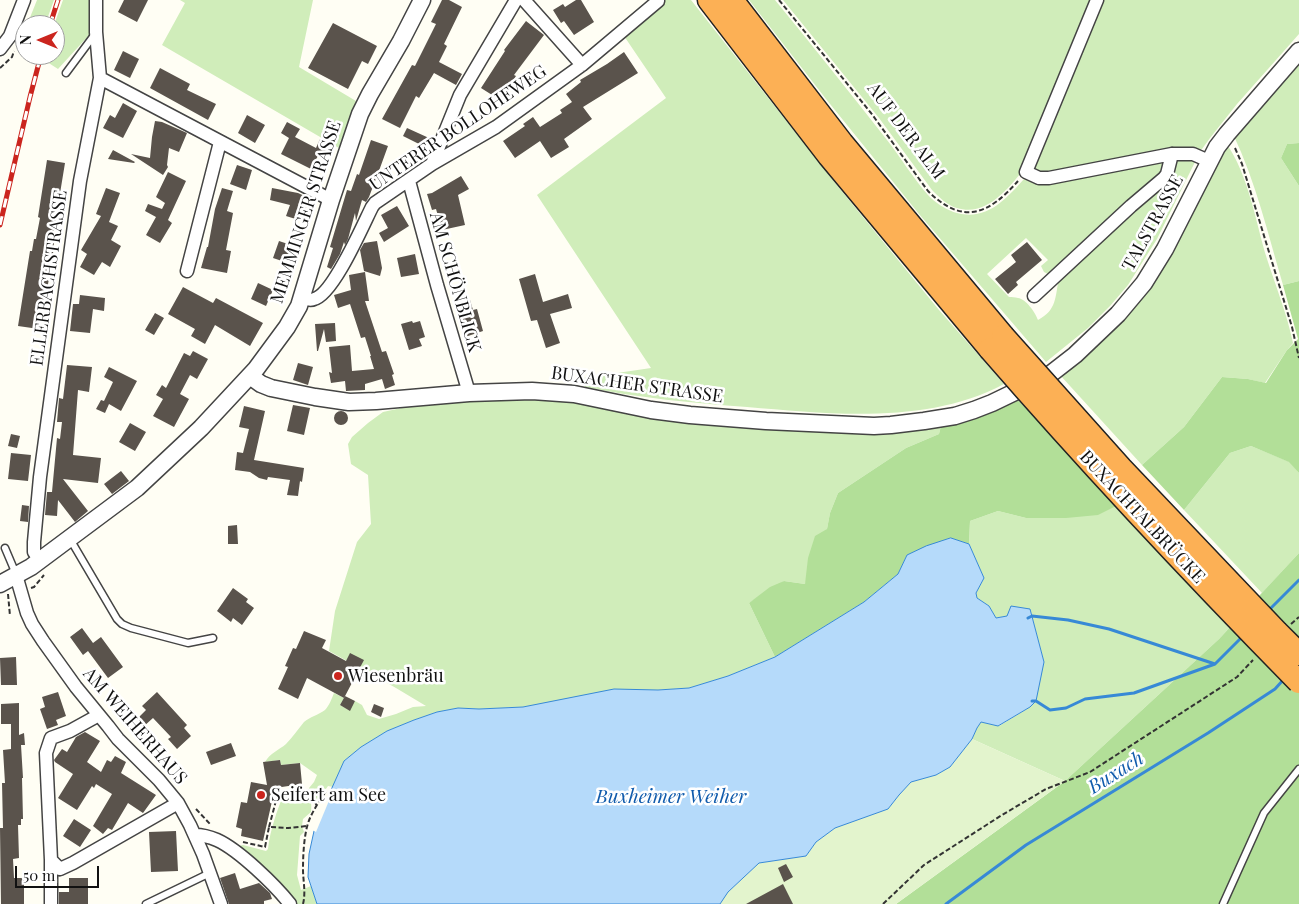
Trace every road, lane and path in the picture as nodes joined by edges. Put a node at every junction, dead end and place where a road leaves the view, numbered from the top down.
1 (24, 0) edge
2 (96, 0) edge
3 (422, 0) edge
4 (516, 0) edge
5 (524, 0) edge
6 (709, 0) edge
7 (732, 0) edge
8 (779, 0) edge
9 (1097, 0) edge
10 (658, 1) edge
11 (96, 32) junction
12 (0, 48) edge
13 (1299, 51) edge
14 (582, 66) junction
15 (66, 73) dead end
16 (100, 78) junction
17 (1227, 134) junction
18 (220, 142) junction
19 (1172, 154) junction
20 (1209, 161) junction
21 (432, 164) junction
22 (1026, 172) junction
23 (409, 181) junction
24 (331, 200) junction
25 (187, 270) dead end
26 (1034, 296) dead end
27 (302, 298) junction
28 (997, 342) junction
29 (1299, 358) edge
30 (250, 376) junction
31 (1018, 391) joint
32 (469, 393) junction
33 (70, 538) junction
34 (5, 548) dead end
35 (43, 566) junction
36 (16, 575) junction
37 (10, 590) edge
38 (10, 616) dead end
39 (1299, 617) edge
40 (1292, 624) dead end
41 (214, 638) dead end
42 (1299, 654) edge
43 (1256, 656) dead end
44 (1299, 682) edge
45 (99, 715) junction
46 (1299, 769) edge
47 (308, 790) dead end
48 (326, 791) dead end
49 (278, 793) dead end
50 (178, 803) junction
51 (317, 806) junction
52 (307, 826) junction
53 (269, 827) junction
54 (195, 835) junction
55 (239, 841) dead end
56 (51, 860) junction
57 (210, 873) junction
58 (52, 904) edge
59 (146, 904) edge
60 (221, 904) edge
61 (290, 904) edge
62 (303, 904) edge
63 (883, 904) edge
64 (1223, 904) edge

1 - 12 street
2 - 11 street, ELLERBACHSTRASSE
3 - 24 street, MEMMINGER STRASSE
4 - 21 street
5 - 14 street
6 - 28 highway
7 - 28 highway
8 - 22 path, AUF DER ALM
9 - 22 street
10 - 14 street, UNTERER BOLLOHEWEG
11 - 15 lane
11 - 16 street, ELLERBACHSTRASSE
13 - 17 street, TALSTRASSE
14 - 21 street, UNTERER BOLLOHEWEG
16 - 18 street
16 - 35 street, ELLERBACHSTRASSE
17 - 20 street, TALSTRASSE
17 - 29 path
18 - 24 street
18 - 25 street
19 - 20 street
19 - 22 street
19 - 26 street
20 - 31 street, TALSTRASSE
21 - 23 street, UNTERER BOLLOHEWEG
23 - 27 street, UNTERER BOLLOHEWEG
23 - 32 street, AM SCHÖNBLICK
24 - 27 street, MEMMINGER STRASSE
27 - 30 street, MEMMINGER STRASSE
28 - 42 highway, BUXACHTALBRÜCKE, bridge
28 - 44 highway, BUXACHTALBRÜCKE, bridge
30 - 32 street, BUXACHER STRASSE
30 - 33 street, MEMMINGER STRASSE
31 - 32 street, BUXACHER STRASSE
33 - 35 street, MEMMINGER STRASSE
33 - 41 lane
34 - 36 lane
35 - 36 street, MEMMINGER STRASSE
35 - 37 path
36 - 37 street, MEMMINGER STRASSE
37 - 38 path
37 - 45 street, AM WEIHERHAUS
39 - 40 path
43 - 63 path
45 - 50 street, AM WEIHERHAUS
45 - 56 street
46 - 64 lane
47 - 51 path
48 - 51 path
49 - 53 path
50 - 54 street, AM WEIHERHAUS
50 - 56 street
51 - 52 path
52 - 53 path
52 - 62 path
53 - 55 path
54 - 57 street, AM WEIHERHAUS
54 - 61 street
56 - 58 street
57 - 59 lane
57 - 60 street, AM WEIHERHAUS

